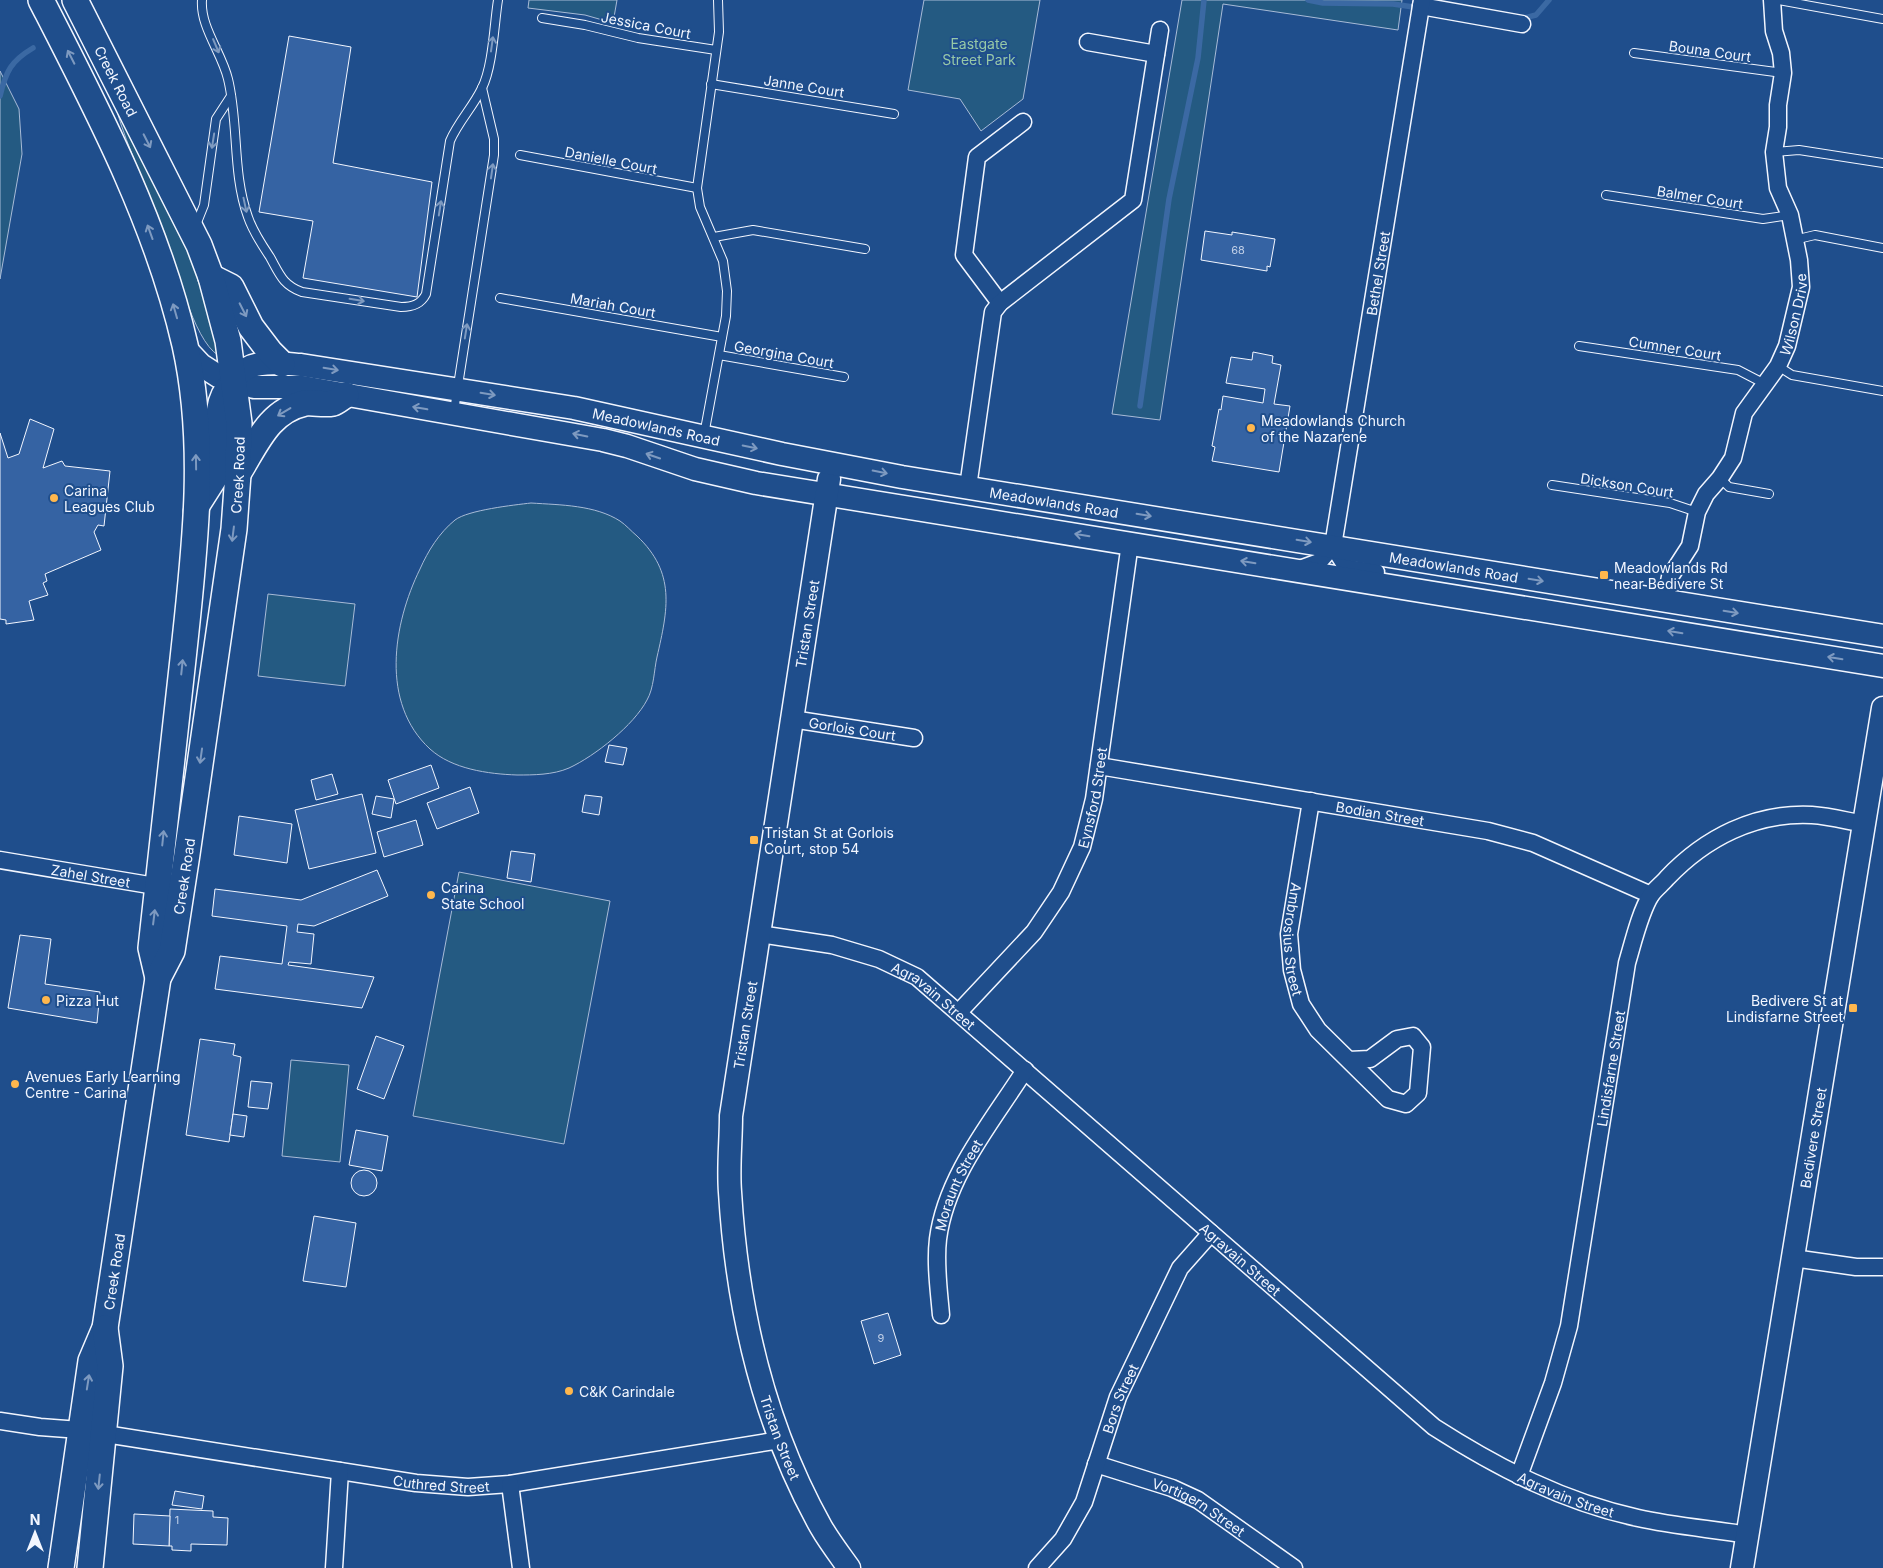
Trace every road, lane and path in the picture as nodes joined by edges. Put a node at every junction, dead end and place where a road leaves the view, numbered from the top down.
1 (41, 0) edge
2 (75, 0) edge
3 (202, 0) edge
4 (498, 0) edge
5 (717, 0) edge
6 (1772, 0) edge
7 (1778, 0) edge
8 (1421, 3) edge
9 (542, 18) dead end
10 (1883, 19) edge
11 (1522, 24) dead end
12 (1160, 30) dead end
13 (1088, 42) dead end
14 (716, 50) junction
15 (1634, 53) dead end
16 (1156, 54) junction
17 (1783, 73) junction
18 (711, 84) junction
19 (482, 88) junction
20 (231, 96) junction
21 (894, 114) dead end
22 (1023, 122) dead end
23 (1774, 152) junction
24 (520, 155) dead end
25 (1883, 163) edge
26 (697, 188) junction
27 (1606, 195) dead end
28 (1790, 215) junction
29 (193, 233) junction
30 (714, 237) junction
31 (1794, 240) junction
32 (1883, 248) edge
33 (865, 249) dead end
34 (211, 277) junction
35 (500, 298) dead end
36 (1000, 303) junction
37 (722, 337) junction
38 (1580, 346) dead end
39 (185, 348) junction
40 (719, 355) junction
41 (282, 364) junction
42 (1778, 366) junction
43 (844, 377) dead end
44 (233, 380) junction
45 (1765, 384) junction
46 (457, 389) junction
47 (1883, 391) edge
48 (346, 395) junction
49 (454, 414) junction
50 (703, 437) junction
51 (832, 463) junction
52 (238, 474) junction
53 (1720, 478) junction
54 (1552, 485) dead end
55 (968, 487) junction
56 (827, 493) junction
57 (1769, 494) dead end
58 (195, 511) junction
59 (1697, 512) junction
60 (1130, 543) junction
61 (1333, 546) junction
62 (1296, 570) junction
63 (1665, 601) junction
64 (1498, 603) junction
65 (1883, 636) edge
66 (1883, 666) edge
67 (1883, 708) edge
68 (792, 719) junction
69 (914, 738) dead end
70 (1098, 766) junction
71 (1311, 801) junction
72 (1864, 824) junction
73 (0, 860) edge
74 (170, 888) junction
75 (1651, 895) junction
76 (759, 934) junction
77 (959, 1012) junction
78 (1349, 1060) junction
79 (1025, 1070) junction
80 (1211, 1233) junction
81 (1793, 1258) junction
82 (1883, 1267) edge
83 (942, 1316) dead end
84 (0, 1421) edge
85 (92, 1432) junction
86 (780, 1440) junction
87 (1096, 1464) junction
88 (340, 1471) junction
89 (1519, 1476) junction
90 (510, 1484) junction
91 (1748, 1535) junction
92 (61, 1568) edge
93 (90, 1568) edge
94 (334, 1568) edge
95 (521, 1568) edge
96 (848, 1568) edge
97 (1037, 1568) edge
98 (1294, 1568) edge
99 (1742, 1568) edge

39 -> 1 main road, Creek Road
2 -> 29 main road, Creek Road
3 -> 20 lane
19 -> 4 lane
5 - 14 lane
6 - 17 street, Wilson Drive
7 - 10 lane
8 - 11 street
8 - 61 street, Bethel Street
9 - 14 lane, Jessica Court
12 - 16 street
13 - 16 street
14 - 18 lane
15 - 17 lane, Bouna Court
16 - 36 street
17 - 23 street, Wilson Drive
18 - 21 lane, Janne Court
18 - 26 lane
20 -> 19 lane
46 -> 19 lane
20 -> 29 lane
22 - 36 street
23 - 25 lane
23 - 28 street, Wilson Drive
24 - 26 lane, Danielle Court
26 - 30 lane
27 - 28 lane, Balmer Court
28 - 31 street, Wilson Drive
29 - 34 main road, Creek Road
30 - 33 lane
30 - 37 lane
31 - 32 lane
31 - 42 street, Wilson Drive
34 -> 41 main road
34 - 44 main road, Creek Road
35 - 37 lane, Mariah Court
36 - 55 street
37 - 40 lane
38 - 45 lane, Cumner Court
39 - 44 main road, Meadowlands Road
58 -> 39 main road, Creek Road
40 - 43 lane, Georgina Court
40 - 50 lane
41 - 44 main road, Meadowlands Road
41 -> 46 main road, Meadowlands Road
42 - 45 street, Wilson Drive
42 - 47 lane
44 - 48 main road, Meadowlands Road
44 - 52 main road, Creek Road
44 - 58 main road, Meadowlands Road
45 - 53 street, Wilson Drive
46 - 49 lane
46 -> 50 main road, Meadowlands Road
49 -> 48 main road, Meadowlands Road
48 -> 52 main road
56 -> 49 main road, Meadowlands Road
50 -> 51 main road, Meadowlands Road
51 -> 55 main road, Meadowlands Road
51 - 56 main road, Tristan Street
52 -> 74 main road, Creek Road
53 - 57 lane
53 - 59 street, Wilson Drive
54 - 59 lane, Dickson Court
55 -> 61 main road, Meadowlands Road
60 -> 56 main road, Meadowlands Road
56 - 68 main road, Tristan Street
74 -> 58 main road, Creek Road
59 - 63 street, Wilson Drive
62 -> 60 main road, Meadowlands Road
60 - 70 street, Eynsford Street
61 - 62 street
61 -> 63 main road, Meadowlands Road
61 - 64 street
62 - 64 main road, Meadowlands Road
63 -> 65 main road, Meadowlands Road
66 -> 64 main road, Meadowlands Road
67 - 72 main road, Bedivere Street
68 - 69 street, Gorlois Court
68 - 76 main road, Tristan Street
70 - 71 street, Bodian Street
70 - 77 street, Eynsford Street
71 - 75 street, Bodian Street
71 - 78 street, Ambrosius Street
72 - 75 street, Lindisfarne Street
72 - 81 main road, Bedivere Street
73 - 74 street, Zahel Street
74 - 85 main road, Creek Road
75 - 89 street, Lindisfarne Street
76 - 77 street, Agravain Street
76 - 86 main road, Tristan Street
77 - 79 street, Agravain Street
78 - 78 street, Ambrosius Street
79 - 80 street, Agravain Street
79 - 83 street, Moraunt Street
80 - 87 street, Bors Street
80 - 89 street, Agravain Street
81 - 82 street
81 - 91 main road, Bedivere Street
84 - 85 street, Cuthred Street
85 - 88 street, Cuthred Street
85 - 92 main road, Creek Road
85 -> 93 main road, Creek Road
86 - 90 street, Cuthred Street
86 - 96 main road, Tristan Street
87 - 97 street, Bors Street
87 - 98 street, Vortigern Street
88 - 90 street, Cuthred Street
88 - 94 street
89 - 91 street, Agravain Street
90 - 95 street
91 - 99 main road, Bedivere Street

